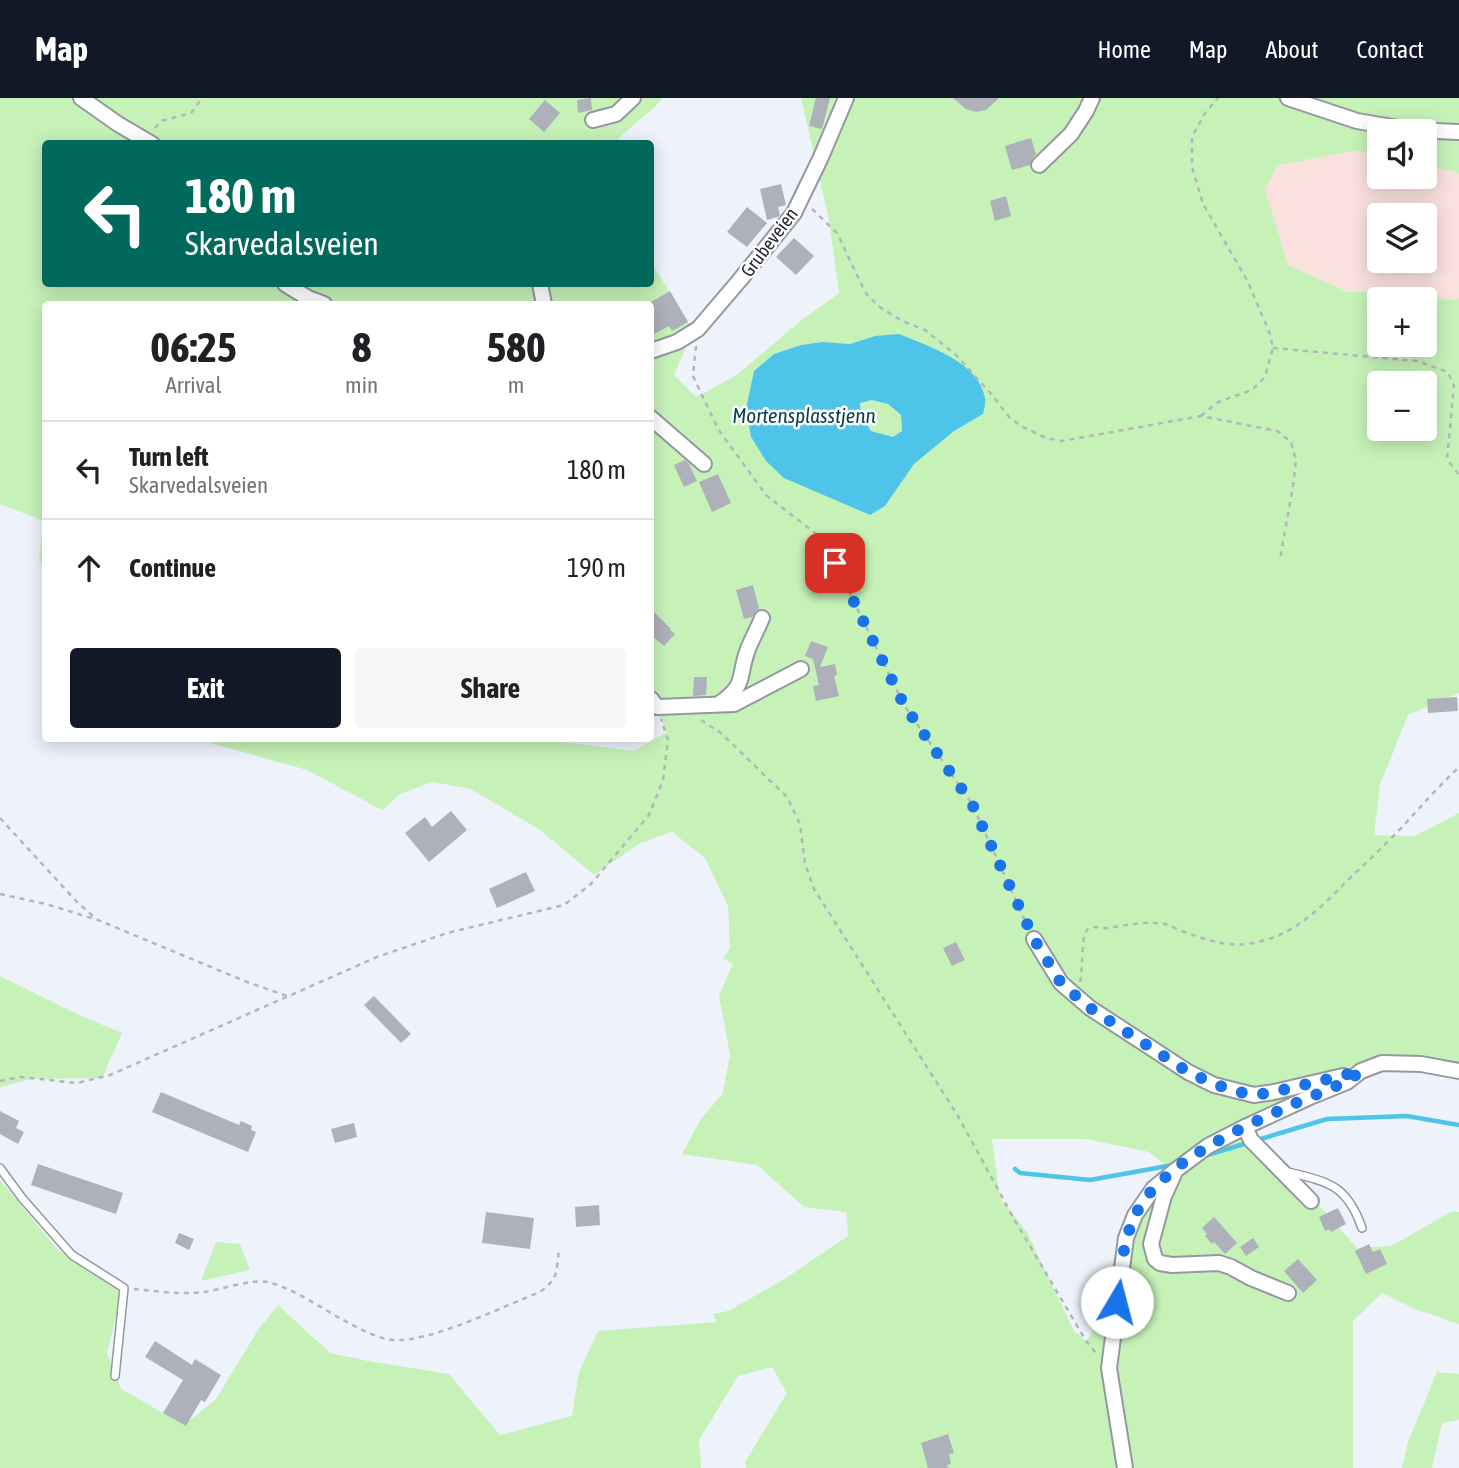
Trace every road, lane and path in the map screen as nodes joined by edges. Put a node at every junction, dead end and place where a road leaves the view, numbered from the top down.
1 (81, 98) edge
2 (202, 98) edge
3 (634, 98) edge
4 (846, 98) edge
5 (1092, 98) edge
6 (1218, 98) edge
7 (1288, 98) edge
8 (593, 120) dead end
9 (1459, 132) edge
10 (147, 140) edge
11 (150, 140) edge
12 (1039, 166) dead end
13 (801, 199) junction
14 (290, 287) edge
15 (308, 298) junction
16 (301, 301) edge
17 (316, 301) edge
18 (698, 329) junction
19 (1273, 348) junction
20 (654, 350) edge
21 (1201, 416) junction
22 (654, 421) edge
23 (704, 464) dead end
24 (1459, 475) edge
25 (1280, 558) dead end
26 (762, 618) dead end
27 (801, 669) dead end
28 (654, 703) edge
29 (718, 704) junction
30 (701, 720) dead end
31 (1459, 767) edge
32 (0, 818) edge
33 (0, 894) edge
34 (98, 920) junction
35 (1034, 939) joint
36 (1074, 994) junction
37 (287, 996) junction
38 (1361, 1071) junction
39 (1459, 1071) edge
40 (0, 1081) edge
41 (1245, 1127) junction
42 (0, 1168) edge
43 (1175, 1170) junction
44 (1280, 1171) junction
45 (1311, 1200) dead end
46 (1362, 1228) dead end
47 (559, 1250) dead end
48 (124, 1289) junction
49 (1288, 1293) dead end
50 (1109, 1368) junction
51 (115, 1376) dead end
52 (1125, 1468) edge

1 - 10 street
2 - 11 path
3 - 8 street
4 - 13 street, Grubeveien
5 - 12 street
6 - 19 path
7 - 9 street
13 - 18 street, Grubeveien
13 - 21 path
14 - 15 street
15 - 16 street
15 - 17 street
18 - 20 street, Grubeveien
18 - 35 path
19 - 21 path
19 - 24 path
21 - 25 path
22 - 23 street
26 - 29 street
27 - 29 street
28 - 29 street
28 - 37 path
30 - 50 path
31 - 36 path
32 - 34 path
33 - 34 path
34 - 37 path
35 - 36 street
36 - 38 street
37 - 40 path
38 - 39 street
38 - 41 street
41 - 43 street
41 - 44 street
42 - 48 lane
43 - 49 street
43 - 50 street
44 - 45 street
44 - 46 lane
47 - 48 path
48 - 51 lane
50 - 52 street

